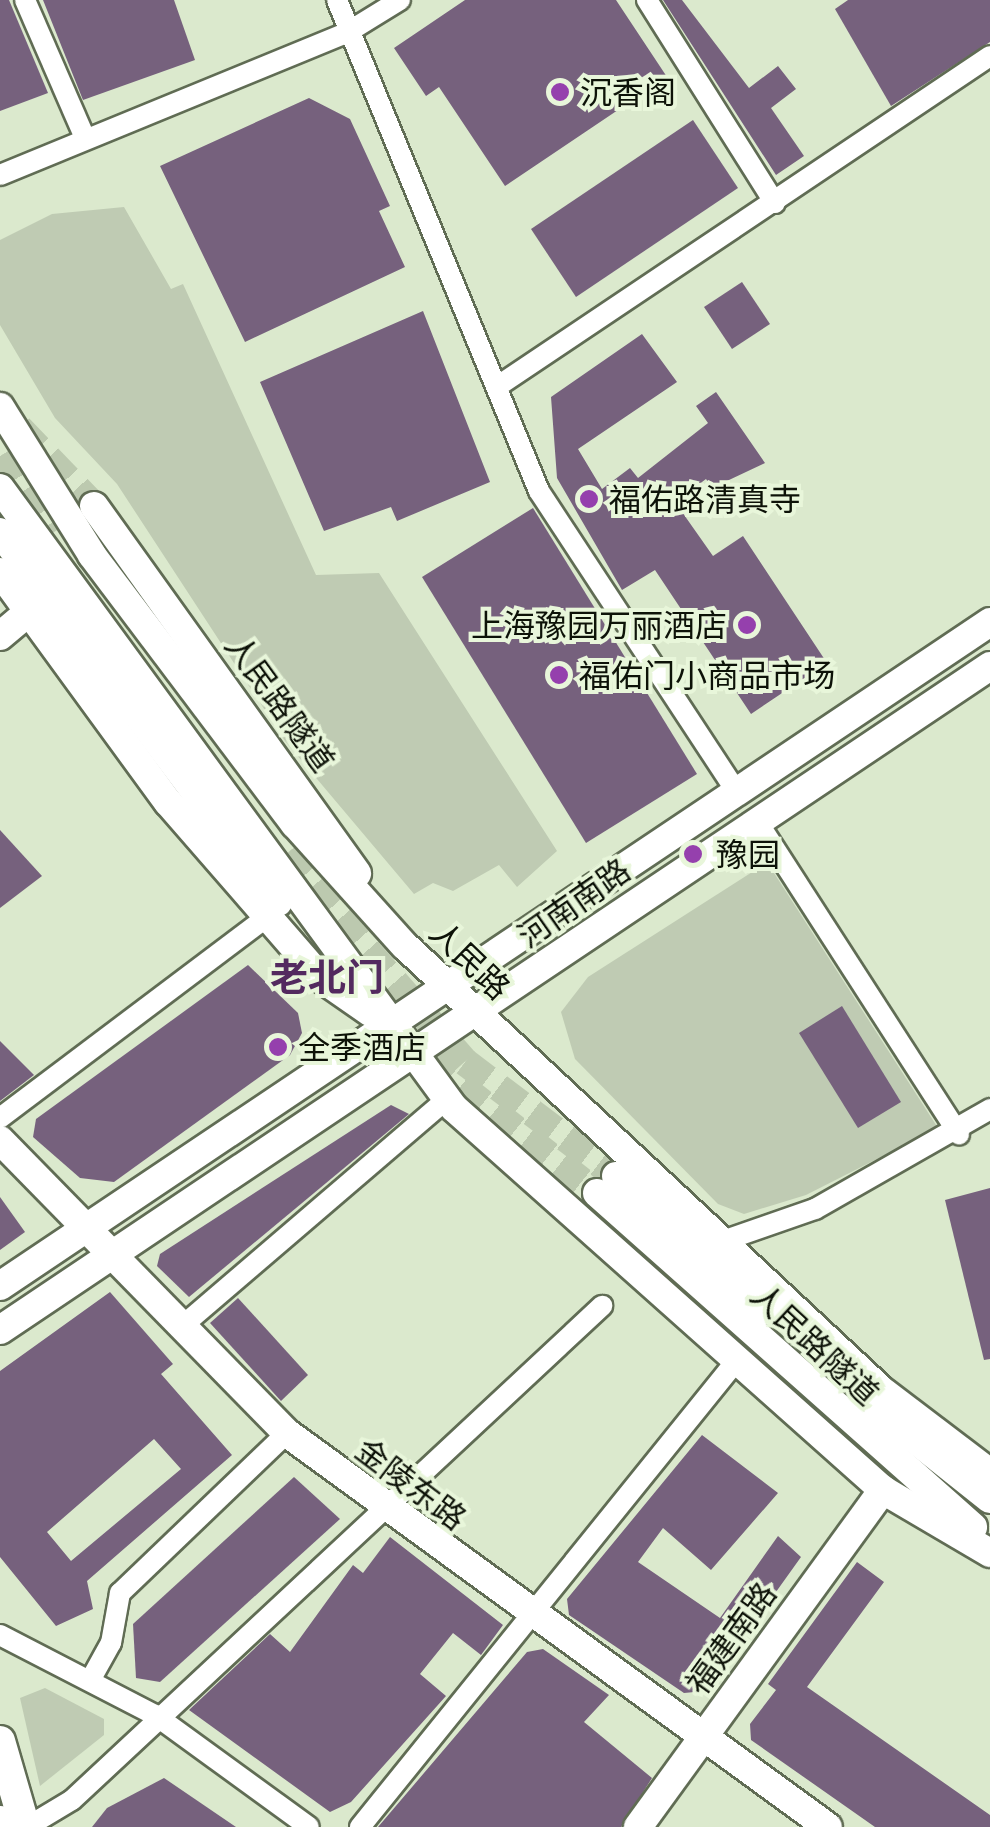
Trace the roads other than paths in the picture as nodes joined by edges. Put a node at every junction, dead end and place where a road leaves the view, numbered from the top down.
1 (26, 0) edge
2 (337, 0) edge
3 (400, 0) edge
4 (647, 0) edge
5 (348, 32) junction
6 (990, 56) edge
7 (85, 138) junction
8 (0, 175) edge
9 (775, 203) junction
10 (498, 386) junction
11 (0, 407) edge
12 (0, 488) edge
13 (94, 506) tunnel mouth
14 (0, 532) edge
15 (0, 572) edge
16 (27, 614) junction
17 (990, 622) edge
18 (0, 636) edge
19 (990, 666) edge
20 (738, 793) junction
21 (757, 821) junction
22 (265, 918) junction
23 (404, 945) junction
24 (444, 984) junction
25 (474, 1013) junction
26 (387, 1024) junction
27 (412, 1056) junction
28 (446, 1099) junction
29 (990, 1109) edge
30 (0, 1118) edge
31 (959, 1134) junction
32 (0, 1140) edge
33 (87, 1225) junction
34 (720, 1242) junction
35 (115, 1254) junction
36 (0, 1286) edge
37 (602, 1306) dead end
38 (181, 1327) junction
39 (0, 1330) edge
40 (737, 1360) junction
41 (287, 1433) junction
42 (990, 1473) edge
43 (883, 1490) junction
44 (990, 1500) edge
45 (385, 1510) junction
46 (990, 1542) edge
47 (990, 1553) edge
48 (533, 1620) junction
49 (0, 1636) edge
50 (92, 1677) junction
51 (155, 1716) junction
52 (701, 1740) junction
53 (0, 1741) edge
54 (26, 1827) edge
55 (309, 1827) edge
56 (360, 1827) edge
57 (638, 1827) edge
58 (828, 1827) edge

1 - 7 street
2 - 5 street
3 - 5 street
4 - 9 street
5 - 7 street
5 - 10 street
6 - 9 street
7 - 8 street
9 - 10 street
10 - 20 street
11 - 23 main road, 人民路
12 - 26 main road
13 - 23 main road, 人民路隧道
14 - 26 main road
15 - 16 main road
16 - 18 main road
16 - 22 main road
17 - 20 main road, 河南南路
19 - 21 main road, 河南南路
20 - 24 main road, 河南南路
21 - 25 main road, 河南南路
21 - 31 street
22 - 26 main road
22 - 30 street
23 - 24 main road, 人民路
24 - 25 main road, 人民路
24 - 26 main road, 河南南路
25 - 27 main road, 河南南路
25 - 34 main road, 人民路
26 - 27 main road
26 - 33 main road, 河南南路
27 - 28 main road
27 - 35 main road, 河南南路
28 - 38 street
28 - 40 main road
29 - 31 street
31 - 34 street
32 - 33 main road, 金陵东路
33 - 35 main road, 金陵东路
33 - 36 main road, 河南南路
34 - 42 main road, 人民路
35 - 38 main road, 金陵东路
35 - 39 main road, 河南南路
37 - 45 street
38 - 41 main road, 金陵东路
40 - 43 main road
40 - 48 street
41 - 45 main road, 金陵东路
41 - 50 street
43 - 47 main road
43 - 52 main road, 福建南路
44 - 46 main road, 人民路隧道
45 - 48 main road, 金陵东路
45 - 51 street
48 - 52 main road, 金陵东路
48 - 56 street
49 - 50 street
50 - 51 street
51 - 54 street
51 - 55 street
52 - 57 main road, 福建南路
52 - 58 main road, 金陵东路
53 - 54 main road

